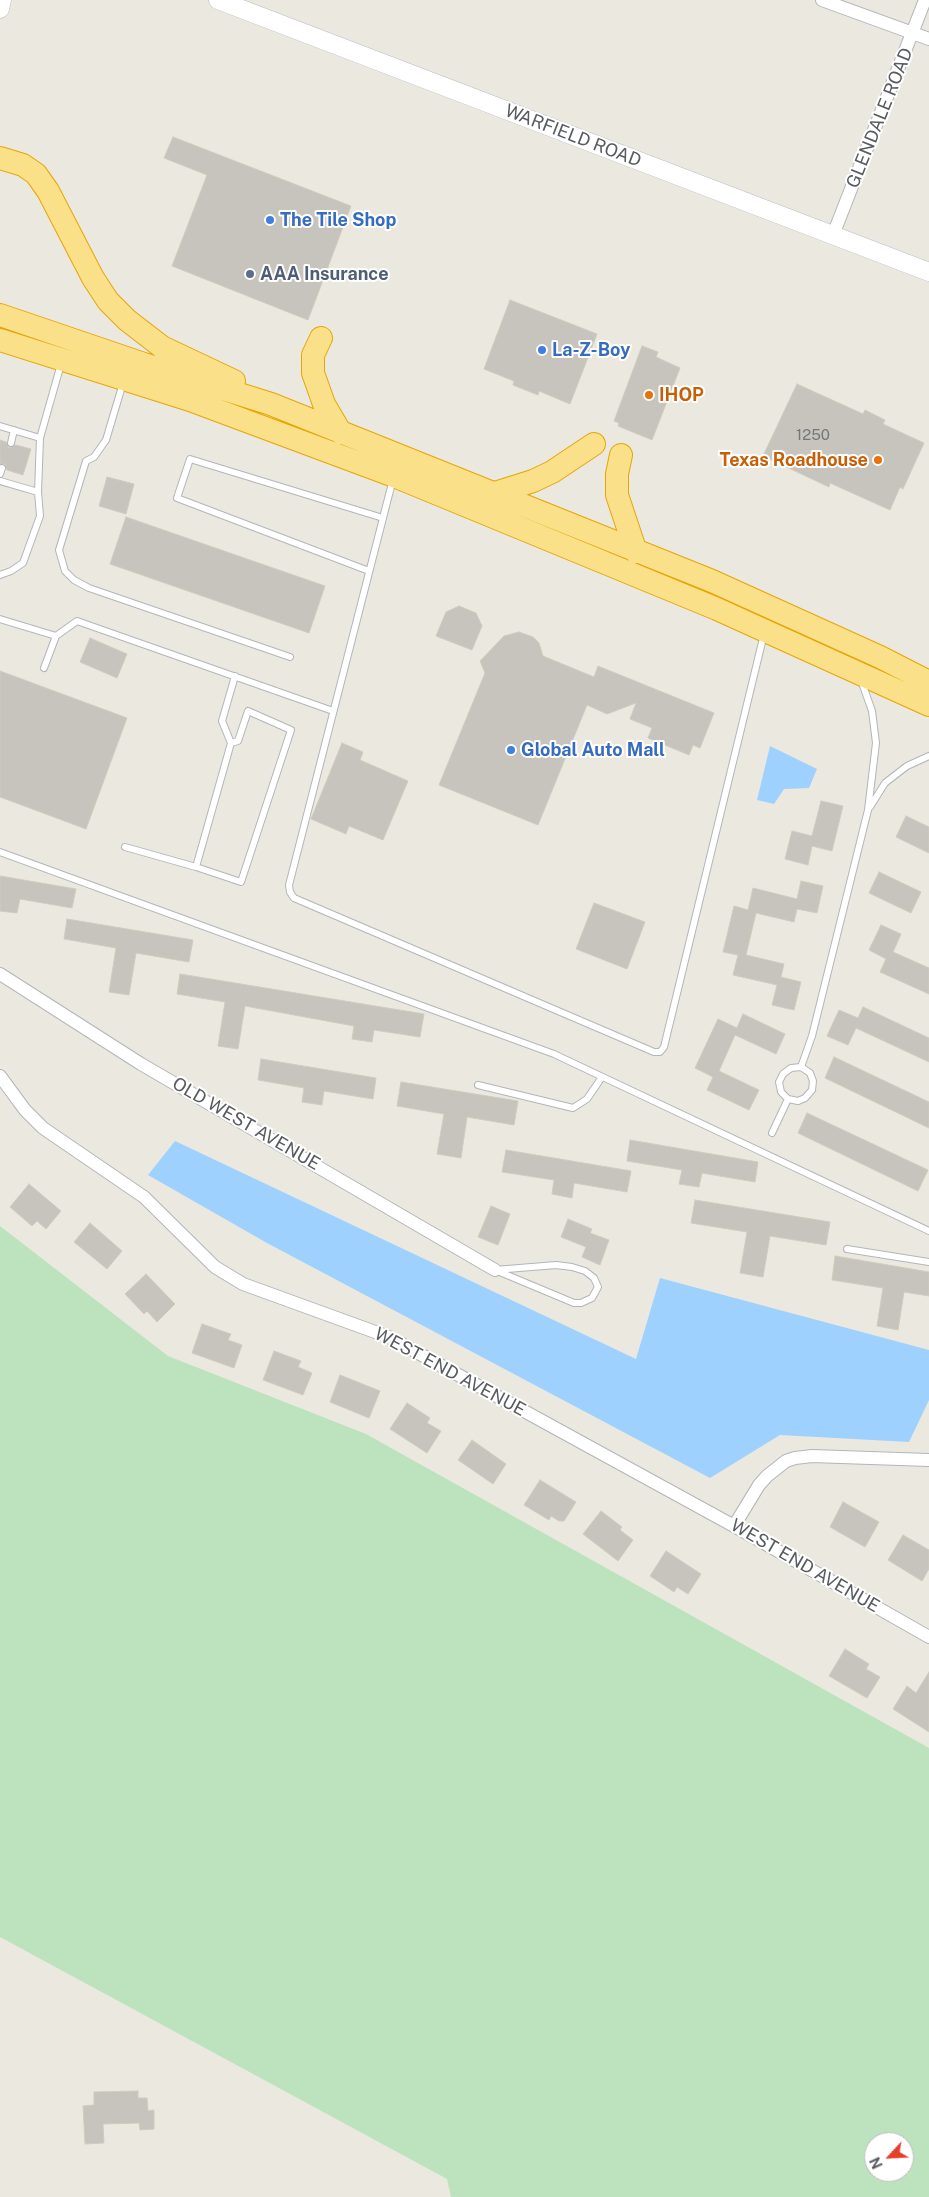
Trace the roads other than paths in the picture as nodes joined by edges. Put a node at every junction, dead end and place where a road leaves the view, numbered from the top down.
1 (2, 0) edge
2 (218, 0) edge
3 (822, 0) edge
4 (925, 0) edge
5 (0, 9) edge
6 (914, 34) junction
7 (929, 39) edge
8 (3, 156) edge
9 (832, 235) junction
10 (929, 272) edge
11 (0, 315) edge
12 (321, 338) dead end
13 (0, 340) edge
14 (62, 360) junction
15 (124, 380) junction
16 (271, 404) junction
17 (0, 426) edge
18 (14, 430) junction
19 (341, 433) junction
20 (40, 438) junction
21 (11, 442) dead end
22 (594, 444) dead end
23 (621, 456) dead end
24 (394, 476) junction
25 (0, 481) edge
26 (38, 492) junction
27 (494, 493) junction
28 (383, 518) junction
29 (636, 552) junction
30 (369, 571) junction
31 (0, 575) edge
32 (0, 619) edge
33 (765, 630) junction
34 (56, 636) junction
35 (290, 657) dead end
36 (44, 668) dead end
37 (858, 672) junction
38 (235, 676) junction
39 (929, 682) edge
40 (929, 705) edge
41 (333, 711) junction
42 (230, 743) junction
43 (929, 756) edge
44 (868, 810) junction
45 (125, 847) dead end
46 (0, 852) edge
47 (196, 867) junction
48 (0, 974) edge
49 (802, 1067) junction
50 (0, 1076) edge
51 (602, 1077) junction
52 (478, 1086) dead end
53 (788, 1099) junction
54 (772, 1134) dead end
55 (929, 1231) edge
56 (847, 1249) dead end
57 (929, 1262) edge
58 (495, 1270) junction
59 (929, 1460) edge
60 (734, 1526) junction
61 (929, 1637) edge

1 - 5 street
2 - 9 street, WARFIELD ROAD
3 - 6 street
4 - 6 street, GLENDALE ROAD
6 - 7 street
6 - 9 street, GLENDALE ROAD
8 - 16 highway
9 - 10 street, WARFIELD ROAD
11 - 16 highway
12 - 19 highway
13 - 14 highway
14 - 15 highway
14 - 20 lane
15 - 24 highway
15 - 35 lane
16 - 19 highway
17 - 18 lane
18 - 20 lane
18 - 21 lane
19 - 27 highway
20 - 26 lane
22 - 27 highway
23 - 29 highway
24 - 28 lane
24 - 33 highway
25 - 26 lane
26 - 31 lane
27 - 29 highway
28 - 30 lane
28 - 30 lane
29 - 39 highway
30 - 41 lane
32 - 34 lane
33 - 37 highway
33 - 41 lane
34 - 36 lane
34 - 38 lane
37 - 40 highway
37 - 44 lane
38 - 41 lane
38 - 42 lane
42 - 47 lane
42 - 47 lane
43 - 44 lane
44 - 49 lane
45 - 47 lane
46 - 51 lane
48 - 58 street, OLD WEST AVENUE
49 - 53 lane
49 - 53 lane
50 - 60 street, WEST END AVENUE
51 - 52 lane
51 - 55 lane
53 - 54 lane
56 - 57 lane
58 - 58 lane
59 - 60 street
60 - 61 street, WEST END AVENUE

